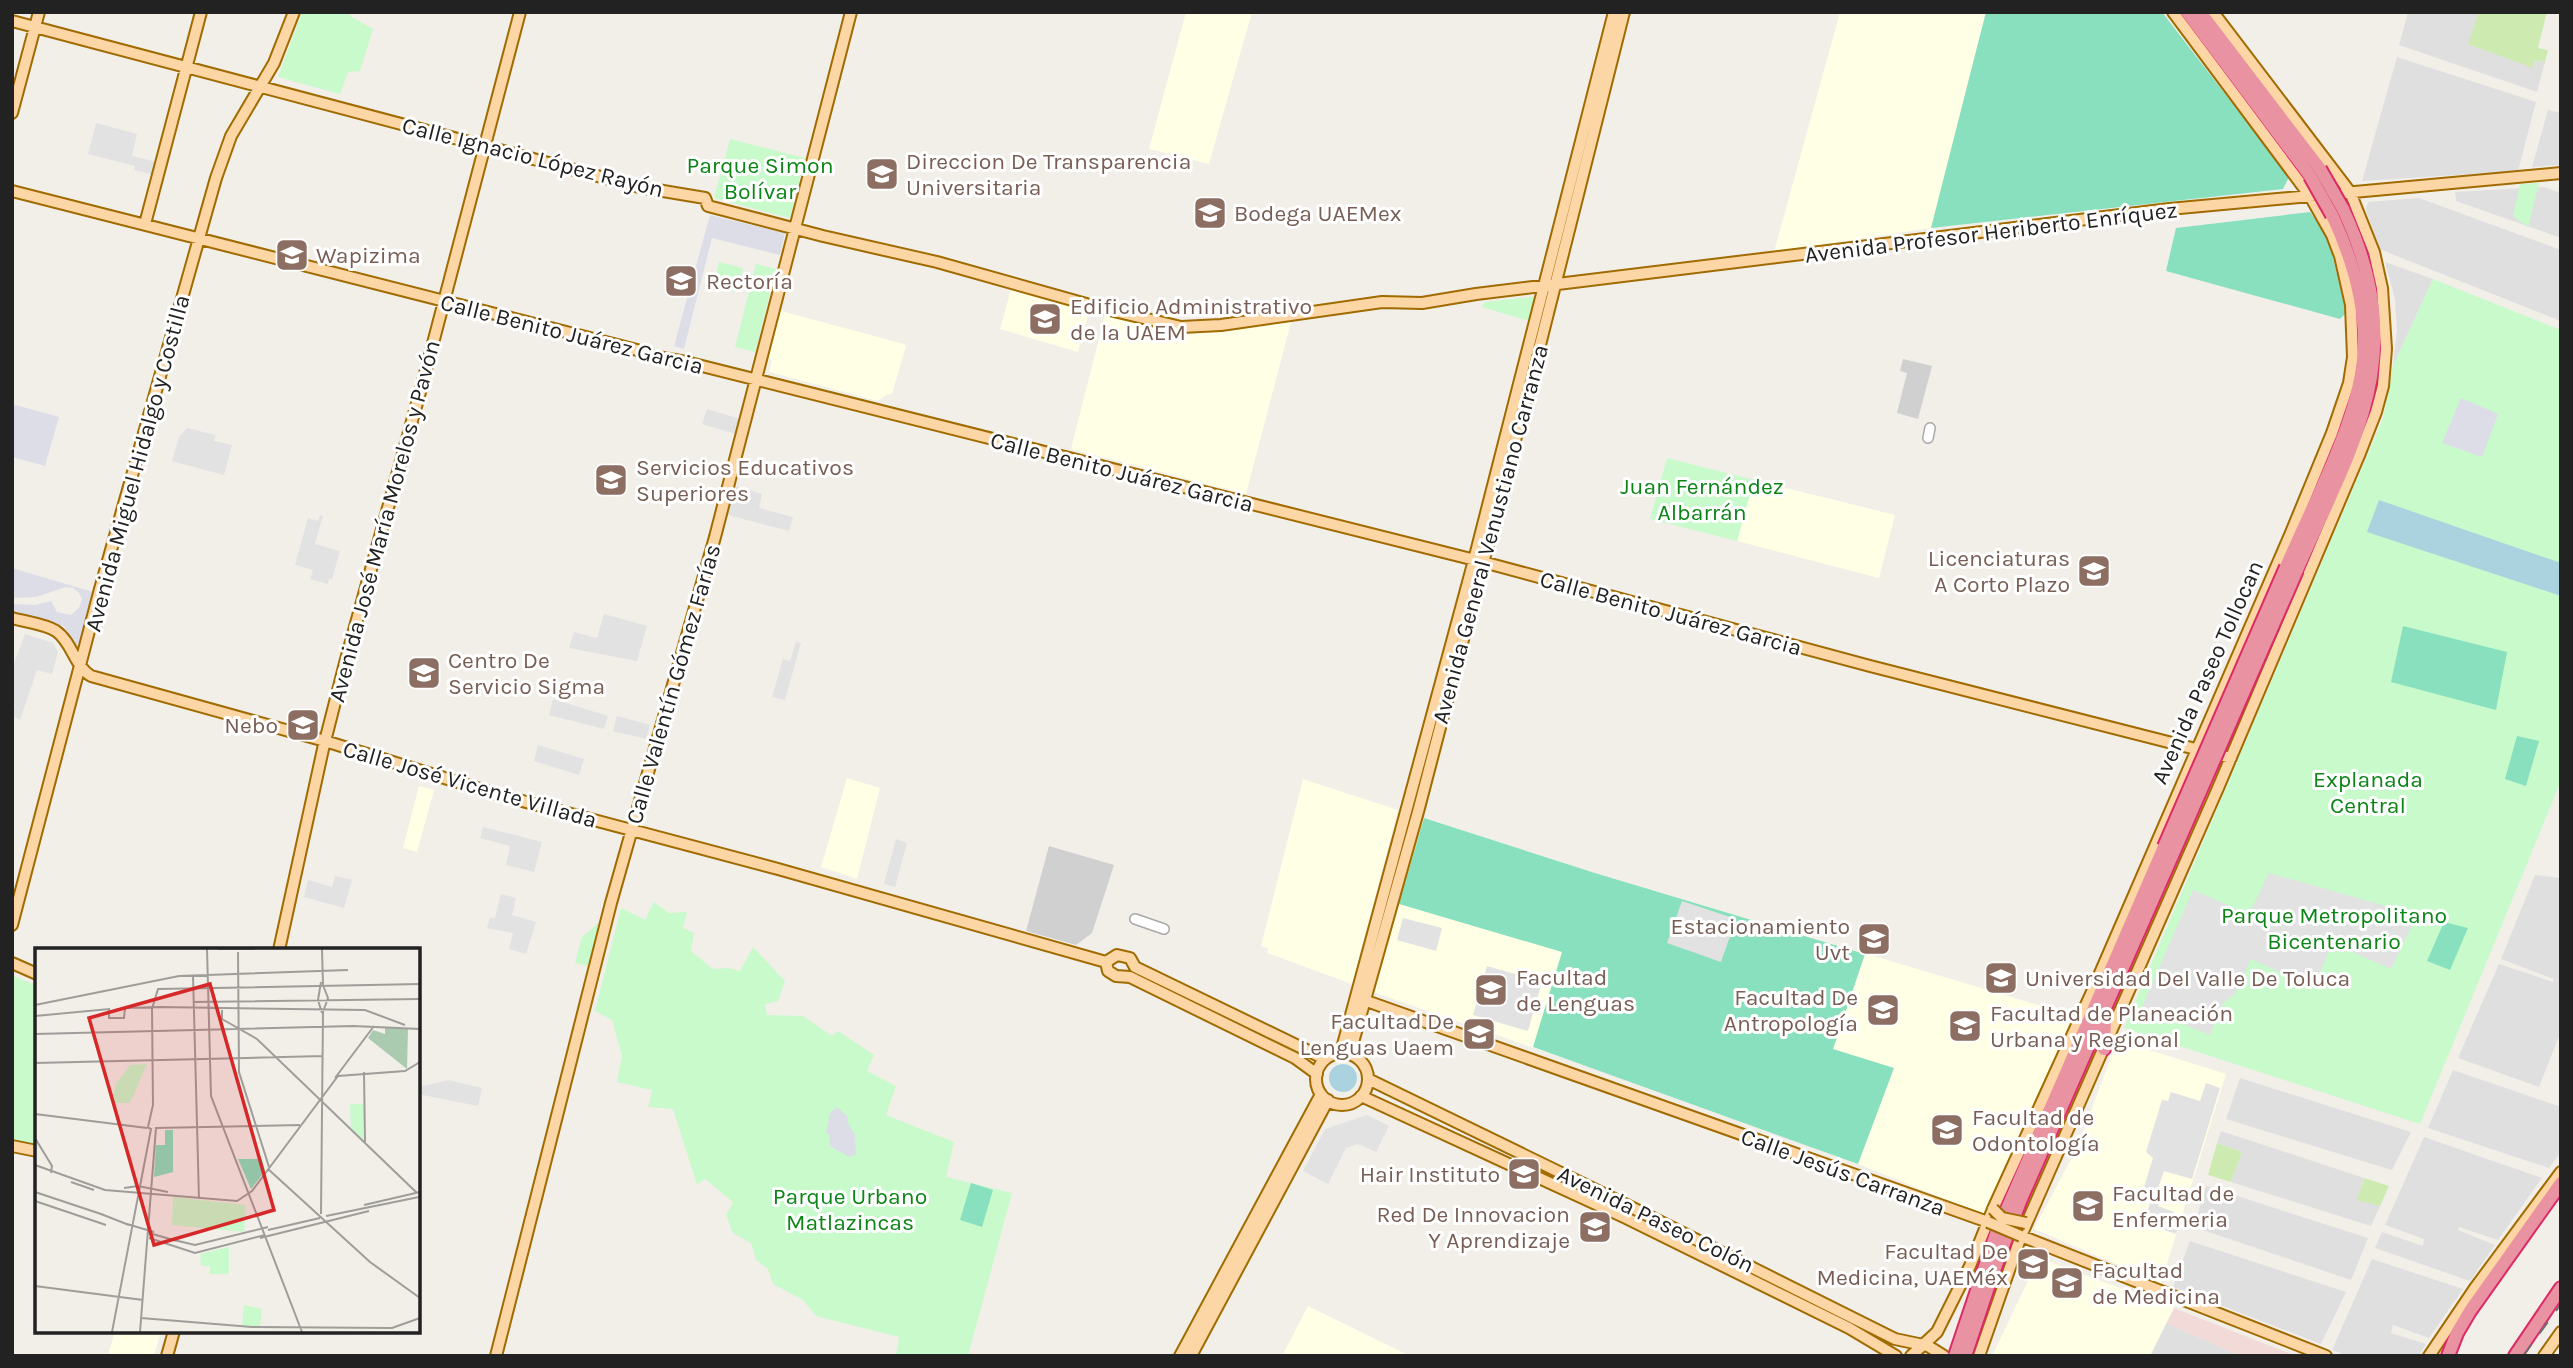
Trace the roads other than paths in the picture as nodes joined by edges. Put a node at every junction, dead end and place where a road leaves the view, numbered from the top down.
1 (39, 12) edge
2 (201, 12) edge
3 (294, 12) edge
4 (520, 12) edge
5 (851, 12) edge
6 (1614, 12) edge
7 (1624, 12) edge
8 (2173, 12) edge
9 (2187, 12) edge
10 (2200, 12) edge
11 (2213, 12) edge
12 (12, 21) edge
13 (35, 27) junction
14 (187, 67) junction
15 (261, 86) junction
16 (12, 113) edge
17 (486, 147) junction
18 (2315, 173) junction
19 (2561, 173) edge
20 (12, 191) edge
21 (2350, 192) junction
22 (2310, 196) junction
23 (2338, 212) junction
24 (145, 224) junction
25 (795, 229) junction
26 (199, 238) junction
27 (1555, 285) junction
28 (1543, 286) junction
29 (444, 303) junction
30 (1422, 303) joint
31 (2374, 369) junction
32 (757, 380) junction
33 (2382, 391) junction
34 (2364, 412) junction
35 (2332, 433) junction
36 (2332, 460) junction
37 (1478, 561) junction
38 (2291, 569) junction
39 (12, 618) edge
40 (81, 666) junction
41 (325, 741) junction
42 (2197, 748) junction
43 (2231, 758) junction
44 (2185, 774) junction
45 (2218, 788) junction
46 (632, 831) junction
47 (2170, 848) junction
48 (1135, 919) dead end
49 (12, 925) edge
50 (1164, 929) dead end
51 (279, 948) edge
52 (1106, 962) junction
53 (12, 963) edge
54 (1132, 972) junction
55 (35, 973) edge
56 (2106, 981) junction
57 (2091, 994) junction
58 (1361, 999) junction
59 (2105, 1011) junction
60 (2104, 1049) junction
61 (1345, 1053) junction
62 (1325, 1059) junction
63 (1317, 1074) junction
64 (1368, 1079) junction
65 (1362, 1096) junction
66 (1324, 1097) junction
67 (12, 1146) edge
68 (35, 1151) edge
69 (2561, 1172) edge
70 (2561, 1183) edge
71 (1993, 1209) junction
72 (1988, 1222) junction
73 (2026, 1223) junction
74 (2021, 1237) junction
75 (1716, 1256) junction
76 (2561, 1289) edge
77 (2561, 1332) edge
78 (173, 1333) edge
79 (1922, 1345) junction
80 (167, 1356) edge
81 (496, 1356) edge
82 (1180, 1356) edge
83 (1191, 1356) edge
84 (1896, 1356) edge
85 (1911, 1356) edge
86 (1944, 1356) edge
87 (1955, 1356) edge
88 (1965, 1356) edge
89 (1979, 1356) edge
90 (2326, 1356) edge
91 (2429, 1356) edge
92 (2448, 1356) edge
93 (2515, 1356) edge
94 (2543, 1356) edge

1 - 13 main road
2 - 14 main road
3 - 15 main road, Avenida Miguel Hidalgo y Costilla
4 - 17 main road, Avenida José María Morelos y Pavón
5 - 25 main road, Calle Valentín Gómez Farías
6 - 28 main road, Avenida General Venustiano Carranza
7 - 27 main road, Avenida General Venustiano Carranza
8 - 22 main road, Avenida Paseo Tollocan
9 - 18 highway, Avenida Paseo Tollocan
10 - 18 highway, Avenida Paseo Tollocan
11 - 21 main road
12 - 13 main road, Calle Ignacio López Rayón
13 - 14 main road, Calle Ignacio López Rayón
13 - 16 main road
14 - 15 main road, Calle Ignacio López Rayón
14 - 24 main road
15 - 17 main road, Calle Ignacio López Rayón
15 - 26 main road, Avenida Miguel Hidalgo y Costilla
17 - 25 main road, Calle Ignacio López Rayón
17 - 29 main road, Avenida José María Morelos y Pavón
18 - 23 highway, Avenida Paseo Tollocan, bridge
19 - 21 main road, Avenida Profesor Heriberto Enríquez
20 - 24 main road, Calle Benito Juárez Garcia
21 - 22 main road, Avenida Profesor Heriberto Enríquez
21 - 33 main road
22 - 27 main road, Avenida Profesor Heriberto Enríquez
22 - 35 main road, Avenida Paseo Tollocan
23 - 31 highway, Avenida Paseo Tollocan
23 - 36 highway, Avenida Paseo Tollocan
24 - 26 main road, Calle Benito Juárez Garcia
25 - 30 main road, Calle Ignacio López Rayón
25 - 32 main road, Calle Valentín Gómez Farías
26 - 29 main road, Calle Benito Juárez Garcia
26 - 40 main road, Avenida Miguel Hidalgo y Costilla
27 - 28 main road, Avenida Profesor Heriberto Enríquez
27 - 37 main road, Avenida General Venustiano Carranza
28 - 30 main road, Avenida Profesor Heriberto Enríquez
28 - 37 main road, Avenida General Venustiano Carranza
29 - 32 main road, Calle Benito Juárez Garcia
29 - 41 main road, Avenida José María Morelos y Pavón
31 - 33 highway
31 - 34 highway, Avenida Paseo Tollocan
32 - 37 main road, Calle Benito Juárez Garcia
32 - 46 main road, Calle Valentín Gómez Farías
33 - 34 highway
33 - 43 main road
34 - 38 highway, Avenida Paseo Tollocan
35 - 36 highway
35 - 42 main road, Avenida Paseo Tollocan
36 - 38 highway, Avenida Paseo Tollocan
37 - 42 main road, Calle Benito Juárez Garcia
37 - 58 main road, Avenida General Venustiano Carranza
38 - 47 highway, Avenida Paseo Tollocan, bridge
39 - 40 main road
40 - 41 main road, Calle José Vicente Villada
40 - 49 main road, Avenida Miguel Hidalgo y Costilla
41 - 46 main road, Calle José Vicente Villada
41 - 51 main road, Avenida José María Morelos y Pavón
42 - 43 main road, Calle Benito Juárez Garcia
42 - 44 main road, Avenida Paseo Tollocan
43 - 45 main road
44 - 45 main road
44 - 57 main road, Avenida Paseo Tollocan
45 - 60 main road
46 - 52 main road, Calle José Vicente Villada
46 - 81 main road, Calle Valentín Gómez Farías
47 - 56 highway, Avenida Paseo Tollocan
47 - 59 highway, Avenida Paseo Tollocan
48 - 50 street
52 - 54 main road
52 - 54 main road
53 - 55 main road
54 - 62 main road
54 - 63 main road
56 - 57 highway
56 - 87 highway, Avenida Paseo Tollocan
57 - 71 main road, Avenida Paseo Tollocan
58 - 61 main road, Avenida General Venustiano Carranza
58 - 72 main road, Calle Jesús Carranza
59 - 60 highway
59 - 88 highway, Avenida Paseo Tollocan
60 - 73 main road
61 - 62 main road
61 - 64 main road
62 - 63 main road
63 - 66 main road
64 - 65 main road
64 - 75 main road, Avenida Paseo Colón
65 - 66 main road
65 - 75 main road, Avenida Paseo Colón
66 - 82 main road
66 - 83 main road
67 - 68 main road
69 - 91 main road
70 - 92 highway
71 - 72 main road, Avenida Paseo Tollocan
71 - 73 main road, bridge
72 - 74 main road, Calle Jesús Carranza, bridge
72 - 79 main road, Avenida Paseo Tollocan
73 - 74 main road
74 - 89 main road
74 - 90 main road, Calle Jesús Carranza
75 - 79 main road, Avenida Paseo Colón
75 - 84 main road, Avenida Paseo Colón
76 - 93 highway
77 - 94 main road
78 - 80 main road
79 - 85 main road, Avenida Paseo Tollocan
79 - 86 main road, Avenida Paseo Colón

